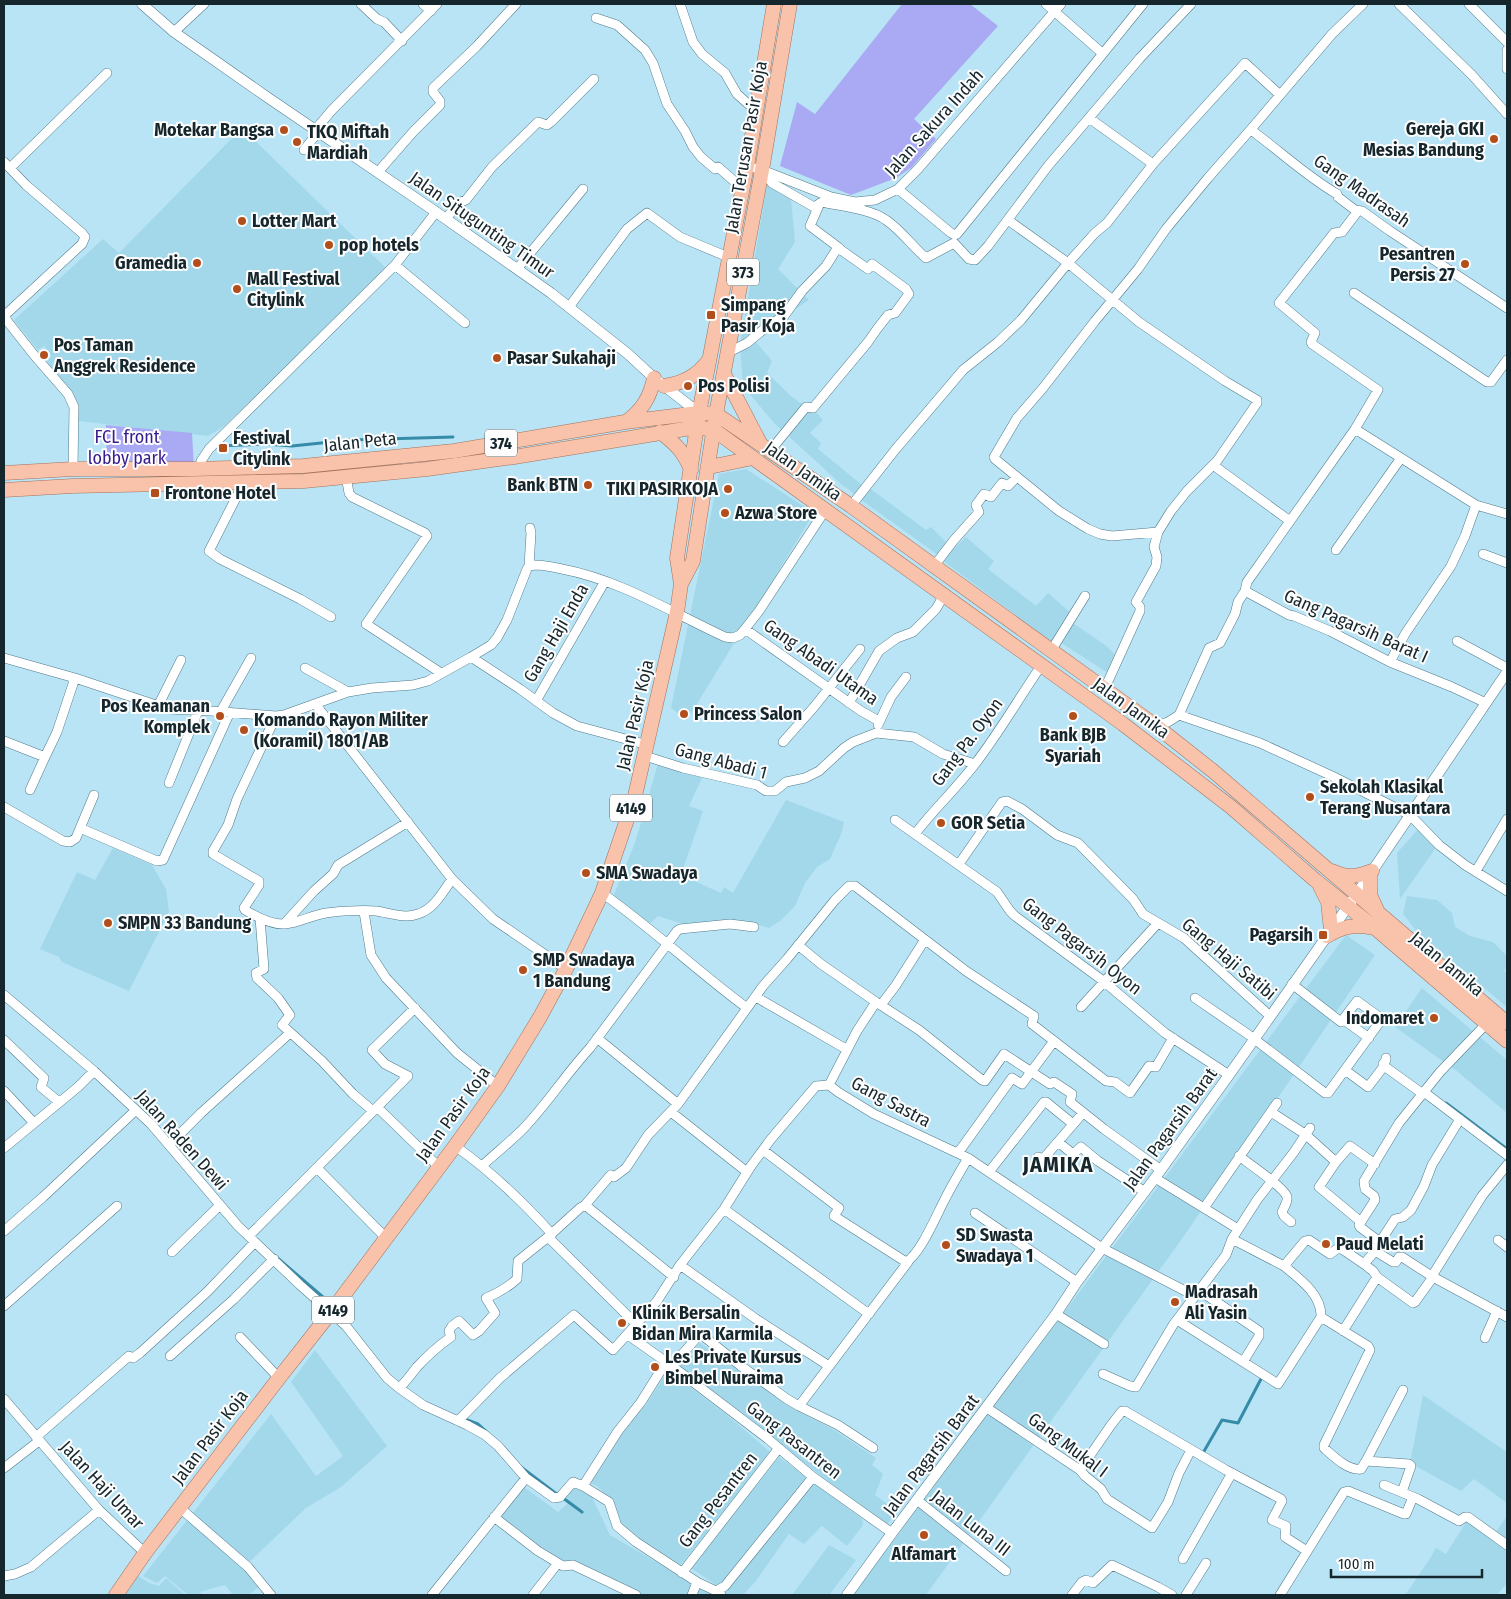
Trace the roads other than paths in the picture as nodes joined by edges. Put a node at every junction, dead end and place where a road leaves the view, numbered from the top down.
1 (142, 4) edge
2 (204, 4) edge
3 (361, 4) edge
4 (423, 4) edge
5 (516, 4) edge
6 (680, 4) edge
7 (774, 4) edge
8 (790, 4) edge
9 (1046, 4) edge
10 (1143, 4) edge
11 (1191, 4) edge
12 (1363, 4) edge
13 (1399, 4) edge
14 (1469, 4) edge
15 (434, 7) edge
16 (1058, 7) edge
17 (596, 18) dead end
18 (174, 32) junction
19 (402, 41) junction
20 (1507, 42) edge
21 (1507, 50) edge
22 (1102, 53) junction
23 (1507, 69) edge
24 (107, 73) dead end
25 (594, 79) dead end
26 (1280, 95) junction
27 (756, 111) junction
28 (1507, 114) edge
29 (1089, 118) junction
30 (1251, 130) junction
31 (317, 131) junction
32 (304, 150) dead end
33 (1153, 164) junction
34 (7, 165) edge
35 (747, 166) junction
36 (764, 171) junction
37 (378, 172) junction
38 (583, 189) dead end
39 (743, 189) junction
40 (898, 189) junction
41 (820, 203) junction
42 (1358, 211) junction
43 (436, 212) junction
44 (446, 219) junction
45 (1008, 220) junction
46 (838, 247) junction
47 (728, 257) junction
48 (1068, 263) junction
49 (395, 265) junction
50 (517, 269) junction
51 (1354, 293) dead end
52 (1113, 300) junction
53 (569, 307) junction
54 (1507, 308) edge
55 (4, 316) edge
56 (465, 323) dead end
57 (728, 352) junction
58 (709, 360) junction
59 (1507, 360) edge
60 (724, 374) junction
61 (659, 382) junction
62 (716, 414) junction
63 (698, 420) junction
64 (625, 422) junction
65 (1355, 428) junction
66 (714, 430) junction
67 (660, 432) junction
68 (765, 447) junction
69 (753, 458) junction
70 (1401, 458) junction
71 (1213, 465) junction
72 (303, 466) junction
73 (709, 467) junction
74 (73, 469) junction
75 (200, 469) junction
76 (691, 470) junction
77 (4, 473) edge
78 (346, 476) junction
79 (1017, 477) junction
80 (304, 481) junction
81 (244, 482) junction
82 (4, 490) edge
83 (1476, 504) junction
84 (851, 506) junction
85 (824, 508) junction
86 (1507, 514) edge
87 (1290, 521) junction
88 (530, 528) dead end
89 (1158, 532) junction
90 (1336, 550) dead end
91 (1483, 554) dead end
92 (1507, 563) edge
93 (529, 566) junction
94 (934, 566) junction
95 (605, 581) junction
96 (681, 584) junction
97 (1246, 591) junction
98 (944, 595) junction
99 (1086, 596) dead end
100 (677, 612) junction
101 (331, 617) dead end
102 (745, 629) junction
103 (1457, 641) dead end
104 (860, 649) dead end
105 (1051, 650) junction
106 (471, 657) junction
107 (4, 658) edge
108 (251, 658) dead end
109 (181, 660) dead end
110 (1390, 662) junction
111 (1041, 666) junction
112 (305, 668) dead end
113 (1507, 668) edge
114 (1507, 672) edge
115 (441, 673) junction
116 (906, 677) dead end
117 (75, 678) junction
118 (828, 688) junction
119 (1105, 688) junction
120 (348, 692) junction
121 (536, 701) junction
122 (849, 703) junction
123 (1486, 703) junction
124 (316, 704) junction
125 (158, 706) junction
126 (198, 711) junction
127 (226, 712) junction
128 (1179, 715) junction
129 (276, 716) junction
130 (879, 721) junction
131 (1156, 726) junction
132 (876, 733) junction
133 (4, 741) edge
134 (783, 742) dead end
135 (646, 750) junction
136 (46, 757) junction
137 (975, 764) junction
138 (169, 783) dead end
139 (30, 790) dead end
140 (94, 796) dead end
141 (4, 807) edge
142 (1410, 815) junction
143 (895, 820) dead end
144 (1507, 820) edge
145 (408, 822) junction
146 (80, 828) junction
147 (916, 834) junction
148 (959, 864) junction
149 (1324, 868) junction
150 (1476, 871) junction
151 (1371, 873) junction
152 (452, 879) junction
153 (1315, 880) junction
154 (1507, 891) edge
155 (602, 892) junction
156 (1356, 895) junction
157 (1348, 906) junction
158 (364, 912) junction
159 (1378, 913) junction
160 (260, 918) junction
161 (1158, 923) junction
162 (284, 924) junction
163 (754, 927) dead end
164 (1375, 928) junction
165 (1329, 933) junction
166 (924, 941) junction
167 (668, 943) junction
168 (798, 946) junction
169 (566, 969) junction
170 (1104, 982) junction
171 (1292, 984) junction
172 (4, 995) edge
173 (756, 997) junction
174 (1195, 998) dead end
175 (878, 1003) junction
176 (1081, 1007) dead end
177 (415, 1008) junction
178 (747, 1008) junction
179 (1270, 1016) junction
180 (1344, 1020) junction
181 (1487, 1023) junction
182 (1507, 1023) edge
183 (290, 1033) junction
184 (597, 1038) junction
185 (1173, 1038) junction
186 (1369, 1038) junction
187 (4, 1040) edge
188 (1254, 1040) junction
189 (1054, 1041) junction
190 (1507, 1041) edge
191 (846, 1049) junction
192 (1344, 1070) junction
193 (94, 1071) junction
194 (1031, 1071) junction
195 (1229, 1075) junction
196 (829, 1085) junction
197 (498, 1086) junction
198 (4, 1091) edge
199 (1424, 1093) junction
200 (59, 1102) junction
201 (1277, 1103) dead end
202 (678, 1104) junction
203 (375, 1109) junction
204 (136, 1110) junction
205 (671, 1112) junction
206 (1271, 1112) junction
207 (1083, 1113) junction
208 (1460, 1119) junction
209 (34, 1123) junction
210 (1073, 1124) junction
211 (1307, 1131) junction
212 (1058, 1142) junction
213 (169, 1145) junction
214 (455, 1146) junction
215 (4, 1148) edge
216 (763, 1150) junction
217 (958, 1153) junction
218 (1507, 1155) edge
219 (1239, 1156) junction
220 (1038, 1157) dead end
221 (968, 1158) junction
222 (1336, 1162) junction
223 (1375, 1164) junction
224 (1507, 1165) edge
225 (483, 1166) junction
226 (439, 1167) junction
227 (316, 1168) junction
228 (747, 1172) junction
229 (989, 1172) junction
230 (1158, 1174) junction
231 (1271, 1180) junction
232 (1145, 1192) junction
233 (220, 1205) junction
234 (585, 1205) junction
235 (117, 1206) dead end
236 (1204, 1208) junction
237 (724, 1210) junction
238 (974, 1213) dead end
239 (1291, 1222) dead end
240 (1361, 1222) junction
241 (1238, 1229) junction
242 (4, 1231) edge
243 (550, 1236) junction
244 (386, 1238) junction
245 (252, 1239) junction
246 (1232, 1240) junction
247 (1498, 1240) dead end
248 (1377, 1246) junction
249 (1507, 1247) edge
250 (1102, 1248) junction
251 (172, 1252) dead end
252 (1384, 1257) junction
253 (274, 1259) junction
254 (908, 1262) junction
255 (1364, 1264) junction
256 (680, 1265) junction
257 (1284, 1266) junction
258 (1375, 1274) junction
259 (1433, 1276) junction
260 (674, 1277) junction
261 (1077, 1282) junction
262 (1197, 1293) junction
263 (4, 1306) edge
264 (1497, 1311) junction
265 (331, 1312) junction
266 (869, 1314) junction
267 (1056, 1314) junction
268 (1321, 1317) junction
269 (1507, 1317) edge
270 (1177, 1320) junction
271 (636, 1324) junction
272 (1343, 1331) junction
273 (628, 1335) junction
274 (240, 1336) dead end
275 (1485, 1338) dead end
276 (1104, 1344) dead end
277 (170, 1356) dead end
278 (1243, 1362) junction
279 (669, 1364) junction
280 (829, 1366) junction
281 (1103, 1374) dead end
282 (279, 1378) junction
283 (399, 1388) junction
284 (1403, 1390) dead end
285 (4, 1399) edge
286 (799, 1406) junction
287 (987, 1408) junction
288 (458, 1421) junction
289 (37, 1439) junction
290 (778, 1448) junction
291 (873, 1448) dead end
292 (1191, 1450) junction
293 (1366, 1461) junction
294 (4, 1468) edge
295 (1080, 1470) junction
296 (1232, 1473) junction
297 (812, 1477) junction
298 (526, 1478) junction
299 (1384, 1485) dead end
300 (583, 1486) junction
301 (1402, 1492) junction
302 (1414, 1497) junction
303 (917, 1500) junction
304 (180, 1508) junction
305 (99, 1510) junction
306 (494, 1517) junction
307 (892, 1533) junction
308 (1507, 1545) edge
309 (1307, 1550) junction
310 (145, 1553) junction
311 (1183, 1559) dead end
312 (558, 1563) junction
313 (1206, 1563) dead end
314 (1006, 1571) dead end
315 (682, 1573) junction
316 (4, 1576) edge
317 (697, 1582) junction
318 (620, 1592) edge
319 (718, 1593) edge
320 (116, 1595) edge
321 (271, 1595) edge
322 (432, 1595) edge
323 (533, 1595) edge
324 (636, 1595) edge
325 (692, 1595) edge
326 (847, 1595) edge
327 (1072, 1595) edge
328 (1172, 1595) edge
329 (1186, 1595) edge
330 (1280, 1595) edge

1 - 18 street, Jalan Situgunting Timur
2 - 18 street
3 - 19 street
4 - 15 street
5 - 37 street
6 - 27 street
7 - 27 main road, Jalan Terusan Pasir Koja / 373
8 - 36 main road, Jalan Terusan Pasir Koja / 373
9 - 16 street
10 - 22 street
11 - 29 street
12 - 26 street
13 - 28 street
14 - 20 street
15 - 19 street
16 - 22 street
16 - 40 street, Jalan Sakura Indah
17 - 39 street
18 - 31 street, Jalan Situgunting Timur
19 - 31 street
21 - 23 street
22 - 40 street
24 - 34 street
25 - 44 street
26 - 30 street
26 - 33 street
27 - 35 main road, Jalan Terusan Pasir Koja / 373
29 - 33 street
29 - 45 street
30 - 42 street, Gang Madrasah
30 - 52 street
31 - 32 street
31 - 37 street, Jalan Situgunting Timur
33 - 48 street
34 - 55 street
35 - 36 street, Jalan Sakura Indah
35 - 39 main road, Jalan Terusan Pasir Koja / 373
36 - 40 street, Jalan Sakura Indah
36 - 41 street
36 - 57 main road, Jalan Terusan Pasir Koja / 373
37 - 43 street, Jalan Situgunting Timur
38 - 50 street
39 - 47 main road, Jalan Terusan Pasir Koja / 373
41 - 45 street
41 - 46 street
42 - 54 street, Gang Madrasah
42 - 65 street
43 - 44 street, Jalan Situgunting Timur
43 - 49 street
44 - 50 street, Jalan Situgunting Timur
45 - 48 street
46 - 57 street
46 - 68 street
47 - 53 street
47 - 58 main road, Jalan Terusan Pasir Koja / 373
48 - 52 street
48 - 84 street
49 - 56 street
49 - 75 street
50 - 53 street, Jalan Situgunting Timur
51 - 59 street
52 - 71 street
52 - 79 street
53 - 61 street, Jalan Situgunting Timur
55 - 74 street
57 - 60 main road, Jalan Terusan Pasir Koja / 373
58 - 61 main road
58 - 63 main road, Jalan Terusan Pasir Koja / 373
60 - 62 main road, Jalan Terusan Pasir Koja / 373
60 - 68 main road
61 - 63 street, Jalan Situgunting Timur
61 - 64 main road
62 - 63 main road, Jalan Peta / 374
62 - 66 main road, Jalan Pasir Koja / 4149
62 - 68 main road, Jalan Jamika
63 - 64 main road, Jalan Peta / 374
63 - 66 main road, Jalan Peta / 374
63 - 67 main road, Jalan Peta / 374
63 - 76 main road, Jalan Pasir Koja / 4149
64 - 72 main road, Jalan Peta / 374
65 - 70 street
65 - 87 street
66 - 69 main road, Jalan Jamika
66 - 73 main road, Jalan Pasir Koja / 4149
67 - 76 main road
67 - 78 main road, Jalan Peta / 374
68 - 84 main road, Jalan Jamika
69 - 73 main road
69 - 85 main road, Jalan Jamika
70 - 83 street
70 - 90 street
71 - 87 street
71 - 89 street
72 - 75 main road, Jalan Peta / 374
72 - 80 main road
73 - 96 main road, Jalan Pasir Koja / 4149
74 - 75 main road, Jalan Peta / 374
74 - 77 main road, Jalan Peta / 374
76 - 96 main road, Jalan Pasir Koja / 4149
78 - 80 main road, Jalan Peta / 374
78 - 115 street
79 - 89 street
79 - 94 street
80 - 81 main road, Jalan Peta / 374
81 - 82 main road, Jalan Peta / 374
81 - 101 street
83 - 86 street
83 - 110 street
84 - 94 main road, Jalan Jamika
85 - 98 main road, Jalan Jamika
85 - 102 street
87 - 97 street
88 - 93 street
89 - 119 street
91 - 92 street
93 - 95 street
93 - 106 street
94 - 105 main road, Jalan Jamika
95 - 100 street
95 - 121 street, Gang Haji Enda
96 - 100 main road, Jalan Pasir Koja / 4149
97 - 110 street, Gang Pagarsih Barat I
97 - 128 street
98 - 111 main road, Jalan Jamika
98 - 122 street
99 - 105 street
100 - 102 street
100 - 135 main road, Jalan Pasir Koja / 4149
102 - 118 street, Gang Abadi Utama
103 - 113 street
104 - 118 street
105 - 119 main road, Jalan Jamika
106 - 115 street
106 - 121 street, Gang Abadi 1
107 - 117 street
108 - 127 street
109 - 125 street
110 - 123 street, Gang Pagarsih Barat I
111 - 137 street, Gang Pa. Oyon
111 - 153 main road, Jalan Jamika
112 - 120 street
114 - 123 street, Jalan Pagarsih Barat
115 - 120 street
116 - 130 street
117 - 125 street
117 - 136 street
118 - 122 street, Gang Abadi Utama
118 - 134 street
119 - 131 main road, Jalan Jamika
120 - 124 street
121 - 135 street, Gang Abadi 1
122 - 130 street, Gang Abadi Utama
123 - 142 street, Jalan Pagarsih Barat
124 - 129 street
124 - 145 street
125 - 126 street
126 - 127 street
126 - 138 street
127 - 129 street
127 - 146 street
128 - 131 street
128 - 142 street
129 - 160 street
130 - 132 street
131 - 149 main road, Jalan Jamika
132 - 135 street, Gang Abadi 1
132 - 137 street, Gang Abadi 1
133 - 136 street
135 - 155 main road, Jalan Pasir Koja / 4149
136 - 139 street
137 - 147 street, Gang Pa. Oyon
140 - 146 street
141 - 146 street
142 - 150 street
142 - 151 street, Jalan Pagarsih Barat
143 - 147 street, Gang Pagarsih Oyon
144 - 150 street
145 - 152 street
145 - 162 street
147 - 148 street, Gang Pagarsih Oyon
148 - 161 street, Gang Haji Satibi
148 - 170 street, Gang Pagarsih Oyon
149 - 151 main road
149 - 156 main road, Jalan Jamika
150 - 154 street
151 - 156 street, Jalan Pagarsih Barat
151 - 159 main road
152 - 158 street
152 - 169 street
153 - 157 main road, Jalan Jamika
153 - 165 main road
155 - 167 street
155 - 169 main road, Jalan Pasir Koja / 4149
156 - 157 street, Jalan Pagarsih Barat
156 - 159 main road, Jalan Jamika
157 - 164 main road, Jalan Jamika
157 - 165 street, Jalan Pagarsih Barat
158 - 162 street
158 - 177 street
159 - 182 main road, Jalan Jamika
160 - 162 street
160 - 183 street
161 - 170 street
161 - 179 street, Gang Haji Satibi
163 - 167 street
164 - 165 main road
164 - 181 main road, Jalan Jamika
165 - 171 street, Jalan Pagarsih Barat
166 - 168 street
166 - 175 street, Gang Sastra
166 - 189 street
167 - 178 street
167 - 184 street
168 - 173 street
168 - 175 street
169 - 197 main road, Jalan Pasir Koja / 4149
170 - 176 street
170 - 185 street, Gang Pagarsih Oyon
171 - 179 street, Jalan Pagarsih Barat
171 - 180 street
172 - 193 street, Jalan Raden Dewi
173 - 178 street
173 - 191 street
174 - 188 street
175 - 191 street, Gang Sastra
175 - 194 street
177 - 197 street
177 - 203 street
178 - 202 street
179 - 188 street, Jalan Pagarsih Barat
180 - 186 street
180 - 186 street
181 - 190 main road, Jalan Jamika
181 - 199 street
183 - 203 street
183 - 213 street
184 - 202 street
184 - 225 street
185 - 189 street
185 - 195 street, Gang Pagarsih Oyon
186 - 192 street
187 - 200 street
188 - 192 street
188 - 195 street, Jalan Pagarsih Barat
189 - 194 street
191 - 196 street, Gang Sastra
192 - 199 street
193 - 200 street
193 - 204 street, Jalan Raden Dewi
194 - 207 street
194 - 217 street
195 - 230 street, Jalan Pagarsih Barat
196 - 216 street
196 - 217 street, Gang Sastra
197 - 214 main road, Jalan Pasir Koja / 4149
198 - 209 street
199 - 208 street
199 - 223 street
200 - 209 street
201 - 206 street
202 - 205 street
203 - 226 street
203 - 227 street
204 - 213 street, Jalan Raden Dewi
204 - 242 street
205 - 228 street
205 - 234 street
206 - 211 street
206 - 219 street
207 - 210 street
207 - 230 street
208 - 218 street
208 - 248 street
209 - 215 street
210 - 212 street
210 - 229 street
211 - 222 street
211 - 231 street
212 - 220 street
212 - 232 street
213 - 233 street, Jalan Raden Dewi
214 - 225 street
214 - 226 main road, Jalan Pasir Koja / 4149
216 - 228 street
216 - 254 street
217 - 221 street, Gang Sastra
219 - 231 street
219 - 236 street
221 - 229 street, Gang Sastra
221 - 254 street
222 - 223 street
222 - 240 street
223 - 240 street
224 - 259 street
225 - 243 street
226 - 244 main road, Jalan Pasir Koja / 4149
227 - 244 street
227 - 245 street
228 - 237 street
229 - 250 street, Gang Sastra
230 - 232 street, Jalan Pagarsih Barat
230 - 236 street
231 - 239 street
231 - 241 street
232 - 250 street, Jalan Pagarsih Barat
233 - 245 street, Jalan Raden Dewi
233 - 251 street
234 - 243 street
234 - 260 street
235 - 263 street
236 - 241 street
237 - 256 street
237 - 266 street
238 - 261 street
240 - 248 street
241 - 246 street
243 - 271 street
243 - 283 street
244 - 265 main road, Jalan Pasir Koja / 4149
245 - 253 street, Jalan Raden Dewi
245 - 289 street
246 - 257 street
246 - 262 street
247 - 249 street
248 - 252 street
248 - 255 street
250 - 261 street, Jalan Pagarsih Barat
250 - 262 street, Gang Sastra
252 - 258 street
252 - 259 street
253 - 265 street, Jalan Raden Dewi
253 - 277 street
254 - 266 street
255 - 257 street
255 - 258 street
256 - 260 street
256 - 280 street
257 - 268 street
258 - 259 street
258 - 272 street
259 - 264 street
260 - 271 street
261 - 267 street, Jalan Pagarsih Barat
262 - 270 street
262 - 278 street, Gang Sastra
264 - 269 street
264 - 275 street
265 - 282 main road, Jalan Pasir Koja / 4149
265 - 283 street, Jalan Raden Dewi
266 - 280 street
267 - 276 street
267 - 287 street, Jalan Pagarsih Barat
268 - 272 street
268 - 278 street
270 - 278 street
270 - 281 street
271 - 273 street
272 - 293 street
273 - 279 street, Gang Pasantren
273 - 288 street
274 - 282 street
279 - 286 street
279 - 290 street, Gang Pasantren
279 - 300 street
280 - 286 street
282 - 304 main road, Jalan Pasir Koja / 4149
283 - 288 street, Jalan Raden Dewi
284 - 293 street
285 - 289 street, Jalan Haji Umar
286 - 291 street
287 - 295 street, Gang Mukal I
287 - 303 street, Jalan Pagarsih Barat
288 - 298 street, Jalan Raden Dewi
289 - 294 street
289 - 305 street, Jalan Haji Umar
290 - 297 street, Gang Pasantren
290 - 315 street, Gang Pesantren
292 - 295 street
292 - 295 street, Gang Mukal I
292 - 296 street
293 - 301 street
296 - 309 street
296 - 311 street
297 - 307 street, Gang Pasantren
297 - 319 street
298 - 300 street, Jalan Raden Dewi
298 - 306 street
299 - 301 street
300 - 315 street
301 - 302 street
302 - 308 street
302 - 309 street
303 - 307 street, Jalan Pagarsih Barat
303 - 314 street, Jalan Luna III
304 - 310 main road, Jalan Pasir Koja / 4149
304 - 321 street
305 - 310 street, Jalan Haji Umar
305 - 316 street
306 - 312 street
306 - 322 street
307 - 326 street, Jalan Pagarsih Barat
309 - 330 street
310 - 320 main road, Jalan Pasir Koja / 4149
312 - 318 street
312 - 323 street
313 - 329 street
315 - 317 street
317 - 319 street
317 - 325 street
318 - 324 street
327 - 328 street

